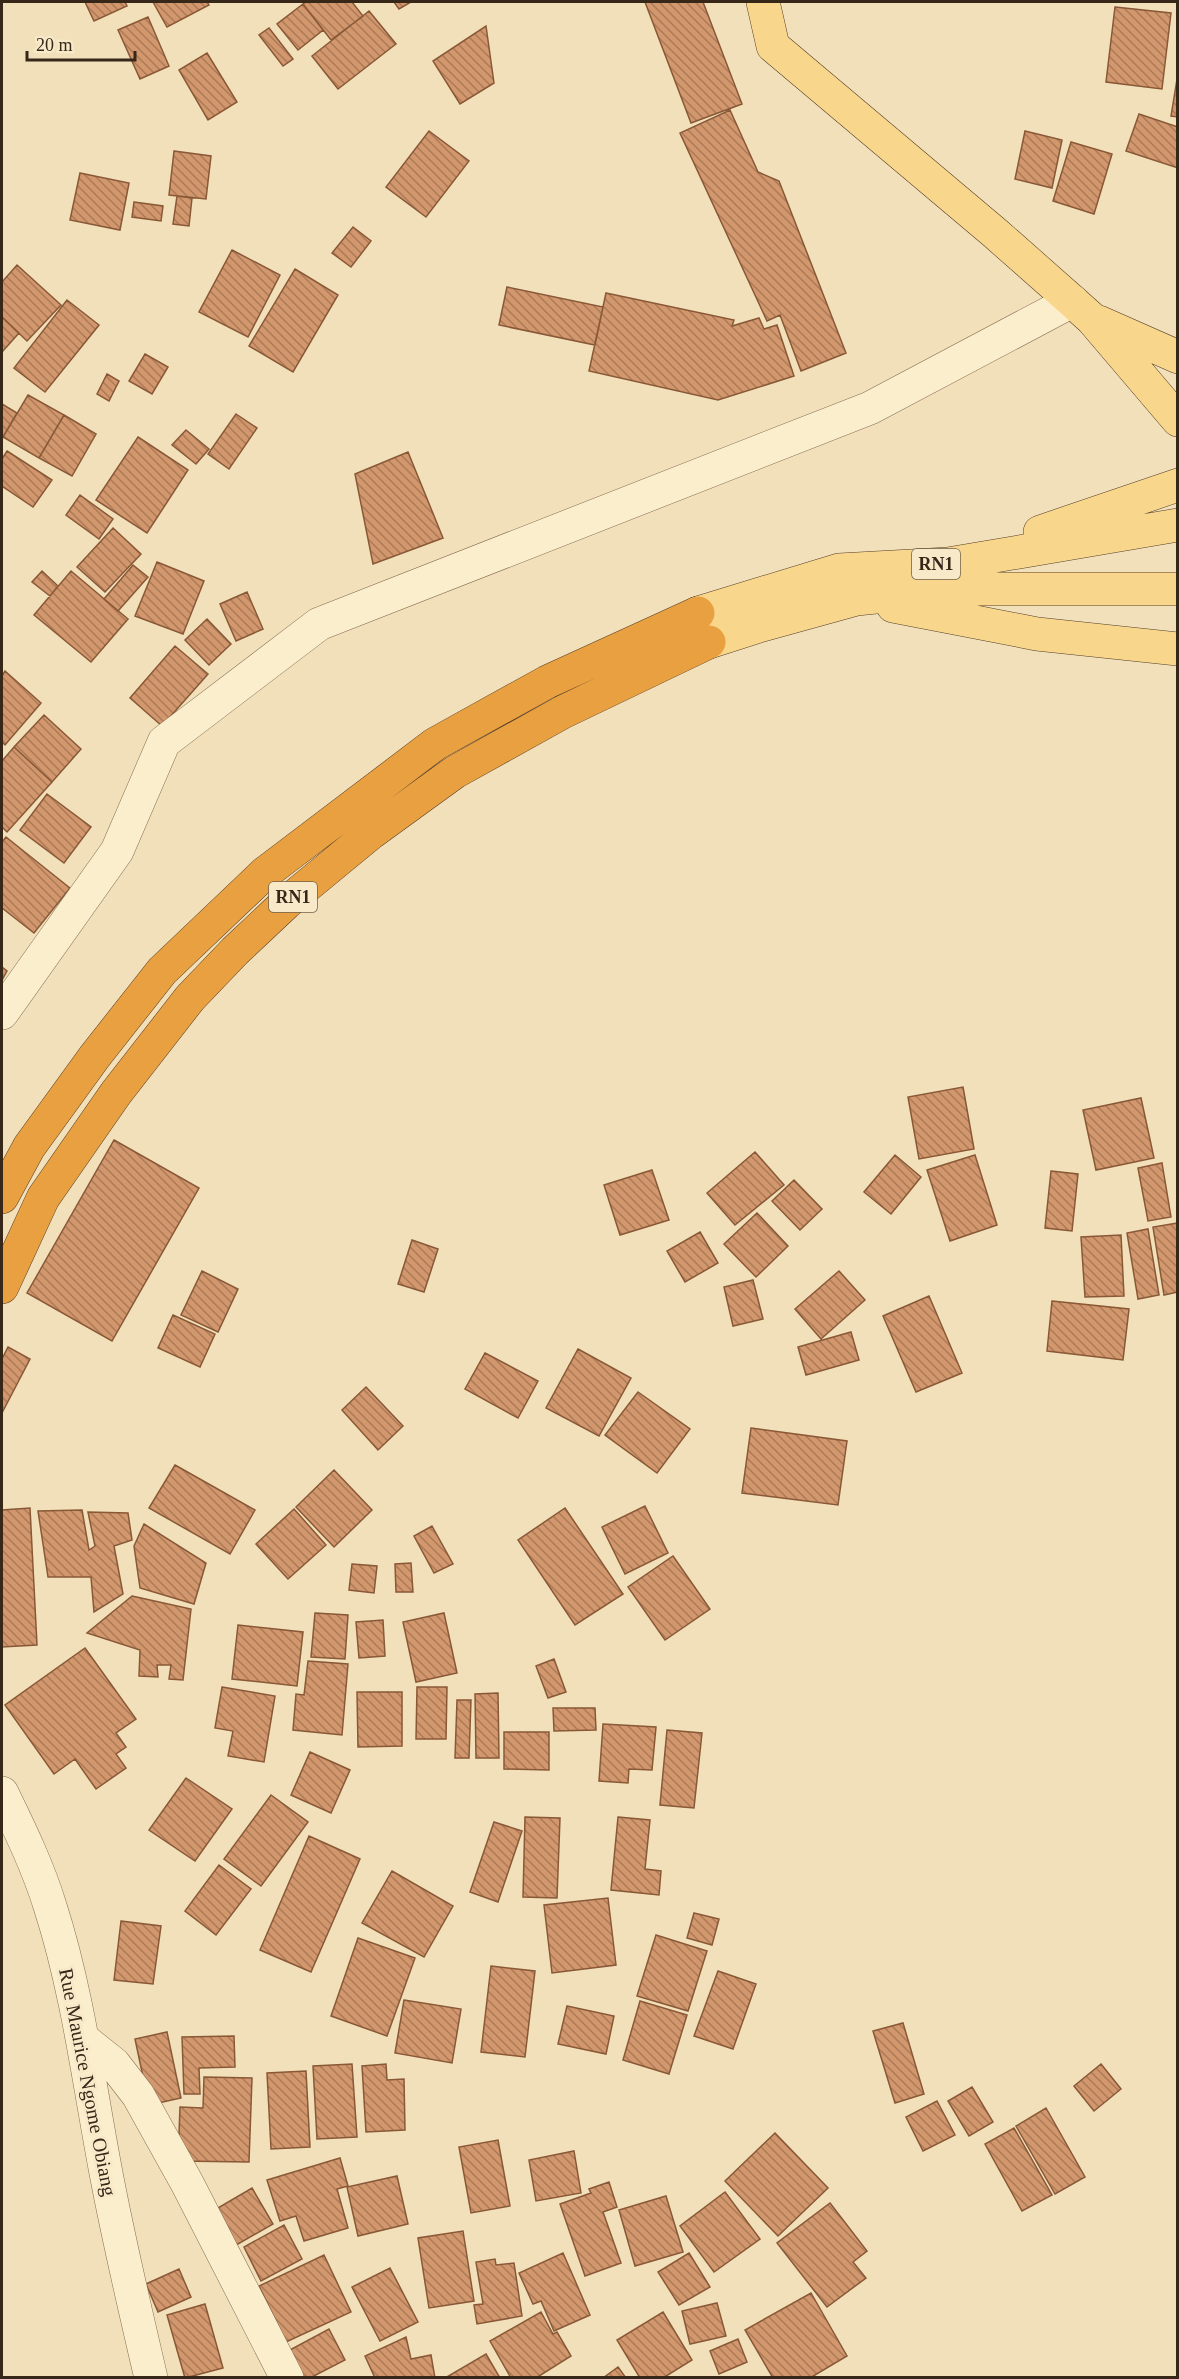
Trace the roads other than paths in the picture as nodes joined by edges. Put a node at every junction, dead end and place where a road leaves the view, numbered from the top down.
1 (763, 2) edge
2 (1082, 310) junction
3 (1178, 357) edge
4 (1178, 420) edge
5 (1178, 485) edge
6 (1178, 525) edge
7 (948, 564) junction
8 (1178, 589) edge
9 (856, 599) junction
10 (704, 628) junction
11 (1178, 649) edge
12 (2, 1013) edge
13 (2, 1197) edge
14 (2, 1287) edge
15 (2, 1793) edge
16 (84, 2040) junction
17 (151, 2378) edge
18 (287, 2378) edge

1 - 2 main road
2 - 3 main road
2 - 4 main road
2 - 12 street
5 - 7 main road
6 - 7 main road, RN1
7 - 10 main road, RN1
8 - 9 main road, RN1
9 - 10 main road, RN1
9 - 11 main road
10 - 13 highway, RN1
10 - 14 highway, RN1
15 - 16 street, Rue Maurice Ngome Obiang
16 - 17 street, Rue Maurice Ngome Obiang
16 - 18 street

